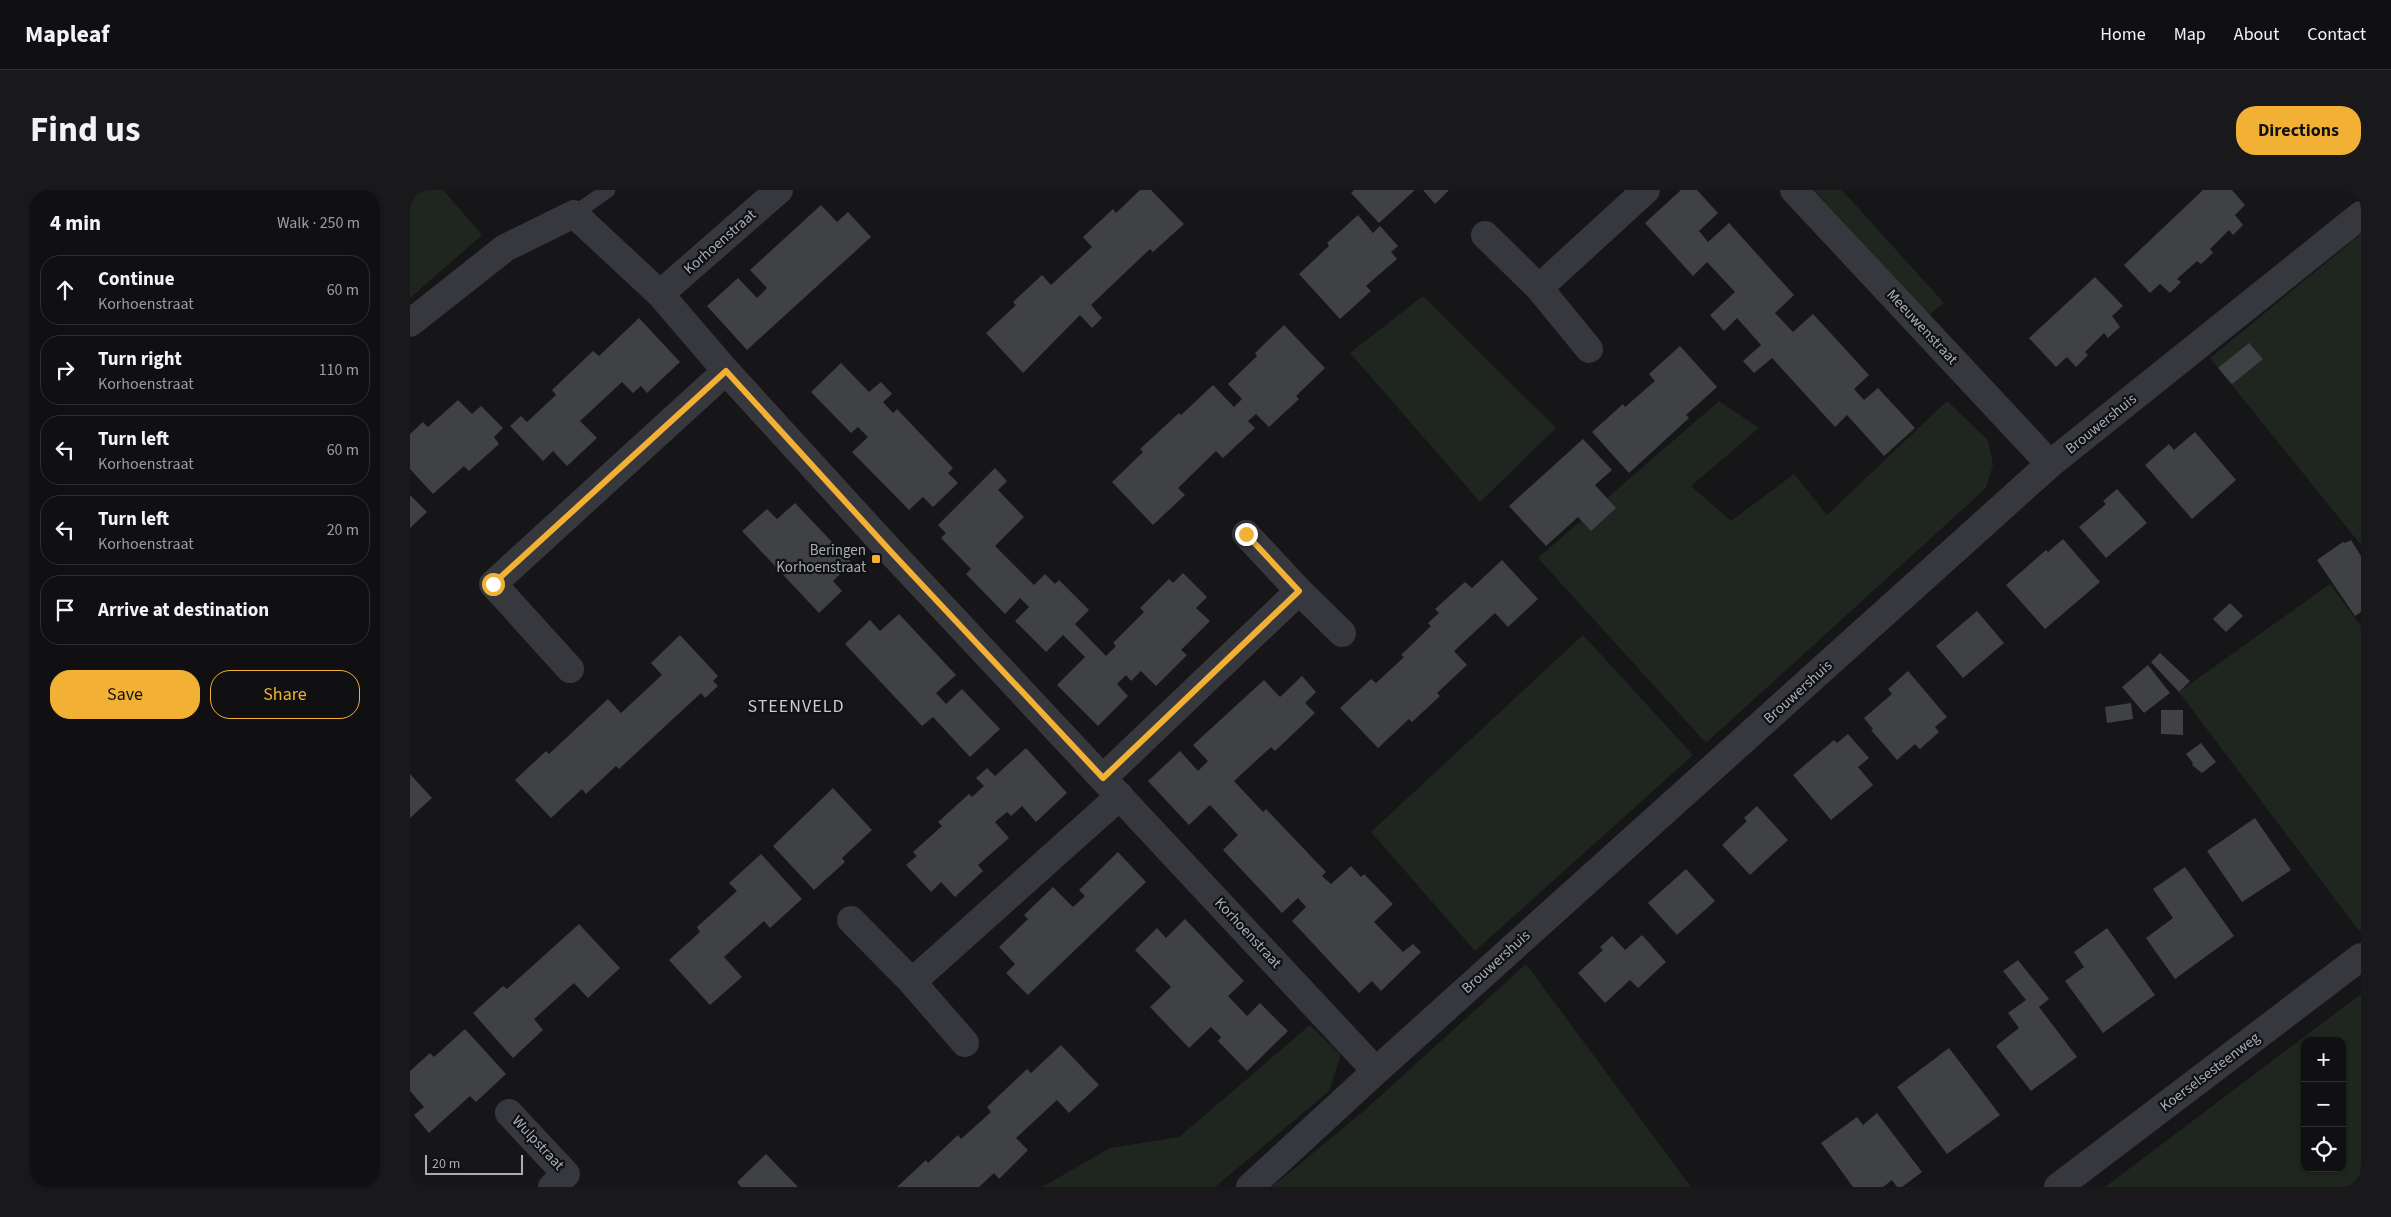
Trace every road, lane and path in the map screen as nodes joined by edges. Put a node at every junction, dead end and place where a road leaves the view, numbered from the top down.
1 (608, 190) edge
2 (780, 190) edge
3 (1646, 190) edge
4 (1794, 190) edge
5 (574, 214) junction
6 (2361, 215) edge
7 (1485, 234) dead end
8 (1539, 288) junction
9 (660, 294) junction
10 (410, 323) edge
11 (1589, 350) dead end
12 (726, 371) junction
13 (2050, 464) junction
14 (1246, 534) dead end
15 (1299, 591) junction
16 (1342, 633) dead end
17 (570, 669) dead end
18 (1112, 787) junction
19 (851, 920) dead end
20 (2361, 957) edge
21 (912, 982) junction
22 (965, 1043) dead end
23 (1376, 1071) junction
24 (509, 1113) dead end
25 (566, 1183) edge
26 (1250, 1187) edge
27 (2058, 1187) edge

1 - 5 lane
2 - 9 street, Korhoenstraat
3 - 8 street
4 - 13 street, Meeuwenstraat
5 - 9 street, Korhoenstraat
5 - 10 street
6 - 13 street, Brouwershuis
7 - 8 street
8 - 11 street
9 - 12 street, Korhoenstraat
12 - 17 street
12 - 18 street, Korhoenstraat
13 - 23 street, Brouwershuis
14 - 15 street
15 - 16 street
15 - 18 street
18 - 21 street
18 - 23 street, Korhoenstraat
19 - 21 street
20 - 27 street, Koerselsesteenweg
21 - 22 street
23 - 26 street, Brouwershuis
24 - 25 street, Wulpstraat

